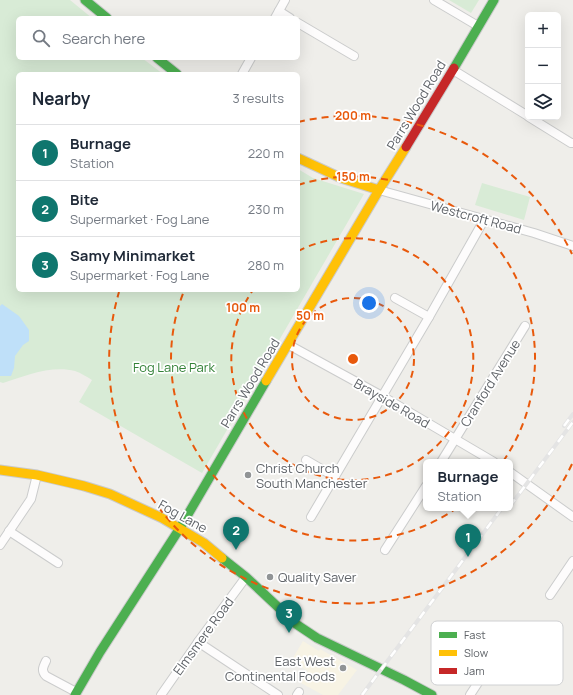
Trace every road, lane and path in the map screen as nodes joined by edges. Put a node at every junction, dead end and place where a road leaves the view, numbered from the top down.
1 (85, 0) edge
2 (285, 0) edge
3 (434, 0) edge
4 (494, 0) edge
5 (277, 15) edge
6 (105, 16) edge
7 (300, 24) edge
8 (478, 26) junction
9 (354, 56) dead end
10 (160, 60) edge
11 (250, 60) edge
12 (453, 70) junction
13 (174, 72) edge
14 (243, 72) edge
15 (525, 115) edge
16 (534, 120) edge
17 (573, 143) edge
18 (300, 159) edge
19 (379, 190) junction
20 (484, 220) junction
21 (573, 246) edge
22 (396, 298) dead end
23 (429, 317) junction
24 (525, 326) dead end
25 (289, 344) junction
26 (382, 396) junction
27 (455, 440) junction
28 (443, 459) edge
29 (489, 459) edge
30 (306, 460) dead end
31 (0, 470) edge
32 (513, 474) edge
33 (37, 475) junction
34 (335, 477) junction
35 (423, 491) edge
36 (311, 517) dead end
37 (573, 517) edge
38 (180, 528) junction
39 (9, 531) junction
40 (0, 545) edge
41 (386, 550) dead end
42 (573, 562) edge
43 (58, 563) dead end
44 (246, 577) junction
45 (550, 595) dead end
46 (198, 642) junction
47 (46, 661) dead end
48 (476, 685) edge
49 (76, 694) edge
50 (161, 695) edge
51 (278, 695) edge
52 (432, 695) edge
53 (470, 695) edge

1 - 6 street
2 - 5 street
3 - 8 street
4 - 8 street, Parrs Wood Road
7 - 9 street
8 - 12 street, Parrs Wood Road
10 - 13 street
11 - 14 street
12 - 15 street
12 - 19 street, Parrs Wood Road
16 - 17 street
18 - 19 street
19 - 20 street, Westcroft Road
19 - 25 street, Parrs Wood Road
20 - 21 street, Westcroft Road
20 - 23 street
22 - 23 street
23 - 26 street
24 - 27 street, Cranford Avenue
25 - 26 street, Brayside Road
25 - 38 street, Parrs Wood Road
26 - 27 street, Brayside Road
26 - 34 street
27 - 28 street, Cranford Avenue
27 - 29 street, Brayside Road
30 - 34 street
31 - 33 street, Fog Lane
32 - 37 street
33 - 38 street, Fog Lane
33 - 39 street
34 - 36 street
35 - 41 street
38 - 44 street, Fog Lane
38 - 49 street, Parrs Wood Road
39 - 40 street
39 - 43 street
42 - 45 street
44 - 46 street, Elmsmere Road
44 - 52 street, Fog Lane
46 - 50 street, Elmsmere Road
46 - 51 street
47 - 49 street
48 - 53 street

